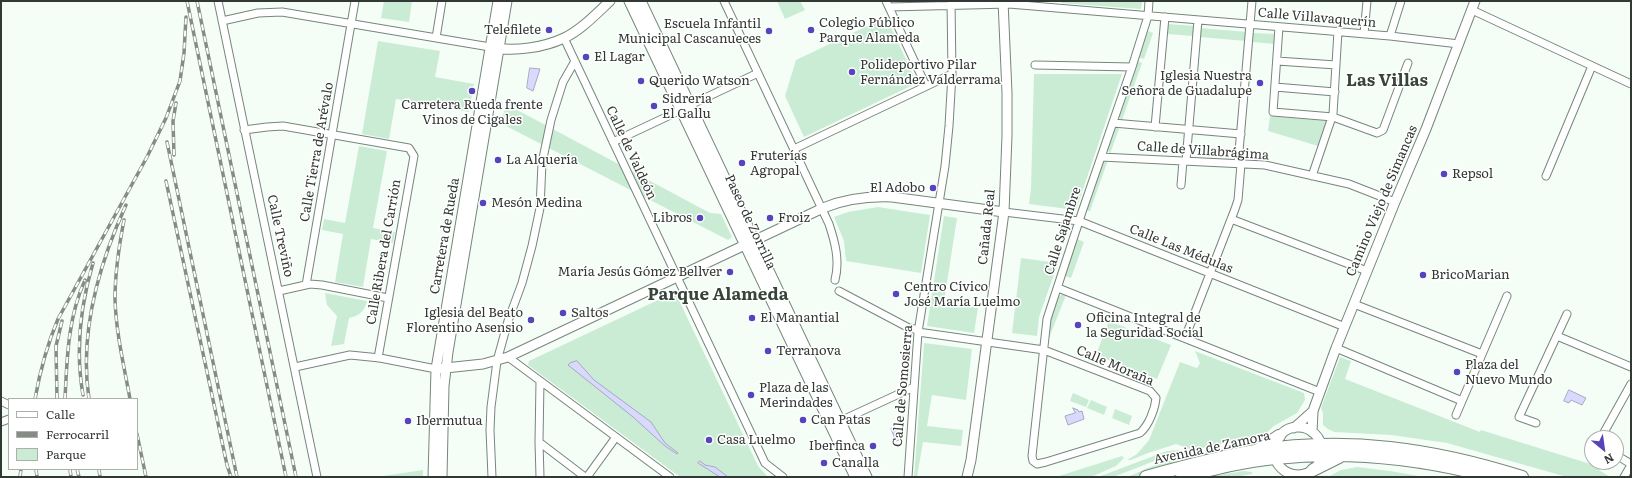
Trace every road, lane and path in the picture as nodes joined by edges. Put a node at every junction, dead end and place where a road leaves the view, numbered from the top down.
1 (218, 1) edge
2 (355, 1) edge
3 (442, 1) edge
4 (498, 1) edge
5 (507, 1) edge
6 (610, 1) edge
7 (630, 1) edge
8 (640, 1) edge
9 (724, 1) edge
10 (1149, 1) edge
11 (1252, 1) edge
12 (1367, 1) edge
13 (1401, 1) edge
14 (1003, 2) edge
15 (952, 3) edge
16 (887, 4) edge
17 (1055, 4) edge
18 (1474, 5) edge
19 (1148, 16) junction
20 (1165, 17) junction
21 (1198, 20) junction
22 (222, 21) junction
23 (351, 24) junction
24 (1250, 24) junction
25 (1279, 26) junction
26 (1338, 31) junction
27 (1364, 34) junction
28 (1390, 36) junction
29 (436, 38) junction
30 (564, 38) junction
31 (1459, 44) junction
32 (494, 48) junction
33 (575, 61) junction
34 (1277, 61) junction
35 (1408, 63) dead end
36 (1035, 65) dead end
37 (1336, 65) junction
38 (1592, 66) junction
39 (1132, 67) junction
40 (758, 73) junction
41 (952, 74) junction
42 (1631, 84) edge
43 (926, 86) junction
44 (1275, 87) junction
45 (1335, 92) junction
46 (686, 108) junction
47 (1333, 116) junction
48 (1113, 123) junction
49 (1155, 127) junction
50 (244, 130) junction
51 (1188, 130) junction
52 (332, 134) junction
53 (1241, 134) junction
54 (613, 142) junction
55 (794, 149) junction
56 (1101, 157) junction
57 (1184, 161) junction
58 (1240, 163) junction
59 (1312, 176) junction
60 (1546, 176) dead end
61 (1182, 185) dead end
62 (1395, 202) junction
63 (939, 203) junction
64 (823, 208) junction
65 (1004, 212) junction
66 (1231, 219) junction
67 (1079, 221) junction
68 (750, 243) junction
69 (1367, 271) junction
70 (1210, 274) junction
71 (677, 278) junction
72 (835, 280) dead end
73 (306, 285) junction
74 (1058, 288) junction
75 (839, 291) dead end
76 (279, 292) junction
77 (1507, 296) dead end
78 (388, 298) junction
79 (1354, 304) junction
80 (1568, 314) dead end
81 (1344, 327) junction
82 (918, 331) junction
83 (1558, 336) junction
84 (1185, 338) junction
85 (986, 342) junction
86 (1336, 348) junction
87 (1044, 350) junction
88 (1482, 354) junction
89 (508, 357) junction
90 (378, 358) junction
91 (497, 361) junction
92 (295, 366) junction
93 (1631, 367) edge
94 (446, 368) junction
95 (436, 369) junction
96 (540, 381) junction
97 (1631, 384) edge
98 (914, 387) junction
99 (1320, 392) junction
100 (1462, 401) junction
101 (1313, 411) junction
102 (1456, 415) dead end
103 (838, 422) junction
104 (1536, 423) dead end
105 (1294, 428) junction
106 (1605, 430) edge
107 (1312, 432) junction
108 (1279, 436) junction
109 (616, 437) junction
110 (539, 442) junction
111 (1257, 450) junction
112 (1321, 450) junction
113 (1274, 453) junction
114 (1346, 454) junction
115 (1033, 461) joint
116 (1631, 464) edge
117 (1313, 470) junction
118 (1282, 473) edge
119 (1297, 476) edge
120 (317, 477) edge
121 (433, 477) edge
122 (442, 477) edge
123 (492, 477) edge
124 (540, 477) edge
125 (586, 477) edge
126 (670, 477) edge
127 (784, 477) edge
128 (856, 477) edge
129 (866, 477) edge
130 (908, 477) edge
131 (967, 477) edge
132 (1146, 477) edge
133 (1182, 477) edge
134 (1492, 477) edge
135 (1522, 477) edge
136 (1624, 477) edge

1 - 22 street, Calle Treviño
2 - 23 street, Calle Tierra de Arévalo
3 - 29 street
4 - 32 street, Carretera de Rueda
5 - 32 street, Carretera de Rueda
6 - 30 street
7 - 46 main road, Paseo de Zorrilla
8 - 46 main road, Paseo de Zorrilla
9 - 40 street
10 - 19 street, Calle Sajambre
11 - 24 street
12 - 27 street
13 - 28 street
14 - 15 street, Calle Villavaquerín
14 - 17 street, Calle Villavaquerín
14 - 65 street, Cañada Real
15 - 16 street, Calle Villavaquerín
15 - 41 street, Calle de Somosierra
16 - 43 street
17 - 19 street, Calle Villavaquerín
18 - 31 street, Camino Viejo de Simancas
18 - 38 street
19 - 20 street, Calle Villavaquerín
19 - 39 street, Calle Sajambre
20 - 21 street, Calle Villavaquerín
20 - 49 street
21 - 24 street, Calle Villavaquerín
21 - 51 street
22 - 23 street
22 - 50 street, Calle Treviño
23 - 29 street
23 - 52 street, Calle Tierra de Arévalo
24 - 25 street, Calle Villavaquerín
24 - 53 street
25 - 26 street, Calle Villavaquerín
25 - 34 street
26 - 27 street, Calle Villavaquerín
26 - 37 street
27 - 28 street, Calle Villavaquerín
28 - 31 street, Calle Villavaquerín
29 - 32 street
30 - 32 street
30 - 33 street, Calle de Valdeón
31 - 62 street, Camino Viejo de Simancas
32 - 94 street, Carretera de Rueda
32 - 95 street, Carretera de Rueda
33 - 54 street, Calle de Valdeón
33 - 91 street
34 - 37 street
34 - 44 street
35 - 47 street
36 - 39 street
37 - 45 street
38 - 42 street
38 - 60 street
39 - 48 street, Calle Sajambre
40 - 46 street
40 - 55 street
41 - 43 street
41 - 63 street, Calle de Somosierra
43 - 55 street
44 - 45 street
44 - 47 street
45 - 47 street
46 - 54 street
46 - 68 main road, Paseo de Zorrilla
47 - 59 street
48 - 49 street
48 - 56 street, Calle Sajambre
49 - 51 street
50 - 52 street
50 - 76 street, Calle Treviño
51 - 53 street
51 - 57 street
52 - 73 street, Calle Tierra de Arévalo
52 - 78 street, Calle Ribera del Carrión
53 - 58 street
54 - 71 street, Calle de Valdeón
55 - 64 street
56 - 57 street, Calle de Villabrágima
56 - 67 street, Calle Sajambre
57 - 58 street, Calle de Villabrágima
57 - 61 street
58 - 59 street, Calle de Villabrágima
58 - 66 street
59 - 62 street, Calle de Villabrágima
62 - 69 street, Camino Viejo de Simancas
63 - 64 street
63 - 65 street
63 - 82 street, Calle de Somosierra
64 - 68 street
64 - 72 street
65 - 67 street, Calle Las Médulas
65 - 85 street, Cañada Real
66 - 69 street
66 - 70 street
67 - 70 street, Calle Las Médulas
67 - 74 street, Calle Sajambre
68 - 71 street
68 - 103 main road, Paseo de Zorrilla
68 - 128 main road, Paseo de Zorrilla
69 - 79 street, Camino Viejo de Simancas
70 - 81 street, Calle Las Médulas
70 - 84 street
71 - 89 street
71 - 127 street, Calle de Valdeón
73 - 76 street
73 - 78 street
74 - 84 street
74 - 87 street, Calle Sajambre
75 - 82 street, Calle Moraña
76 - 92 street, Calle Treviño
77 - 88 street
78 - 90 street, Calle Ribera del Carrión
79 - 81 street, Camino Viejo de Simancas
79 - 88 street
80 - 83 street
81 - 86 street, Camino Viejo de Simancas
82 - 85 street, Calle Moraña
82 - 98 street, Calle de Somosierra
83 - 93 street
83 - 104 street
84 - 99 street
85 - 87 street, Calle Moraña
85 - 131 street, Cañada Real
86 - 99 street, Camino Viejo de Simancas
86 - 100 street
87 - 115 street, Calle Sajambre
87 - 115 street, Calle Moraña
88 - 100 street
89 - 91 street
89 - 96 street
90 - 92 street
90 - 95 street
91 - 94 street
91 - 123 street
92 - 120 street, Calle Treviño
94 - 95 street
94 - 122 street, Carretera de Rueda
95 - 121 street, Carretera de Rueda
96 - 109 street
96 - 110 street
97 - 106 street
98 - 103 street
98 - 130 street, Calle de Somosierra
99 - 101 street, Camino Viejo de Simancas
100 - 102 street
101 - 105 street, Camino Viejo de Simancas
101 - 107 street, Camino Viejo de Simancas
103 - 129 main road, Paseo de Zorrilla
105 - 107 street
105 - 108 street, Camino Viejo de Simancas
107 - 112 street
108 - 111 highway
108 - 113 street
109 - 125 street
109 - 126 street
110 - 124 street
110 - 125 street
111 - 113 highway, Avenida de Zamora
111 - 132 highway, Avenida de Zamora
112 - 113 highway, Avenida de Zamora
112 - 114 highway, Avenida de Zamora
112 - 117 street
112 - 135 highway, Avenida de Zamora
113 - 118 street
113 - 133 highway, Avenida de Zamora
114 - 117 highway
114 - 134 highway, Avenida de Zamora
116 - 136 street
117 - 119 street
118 - 119 street

